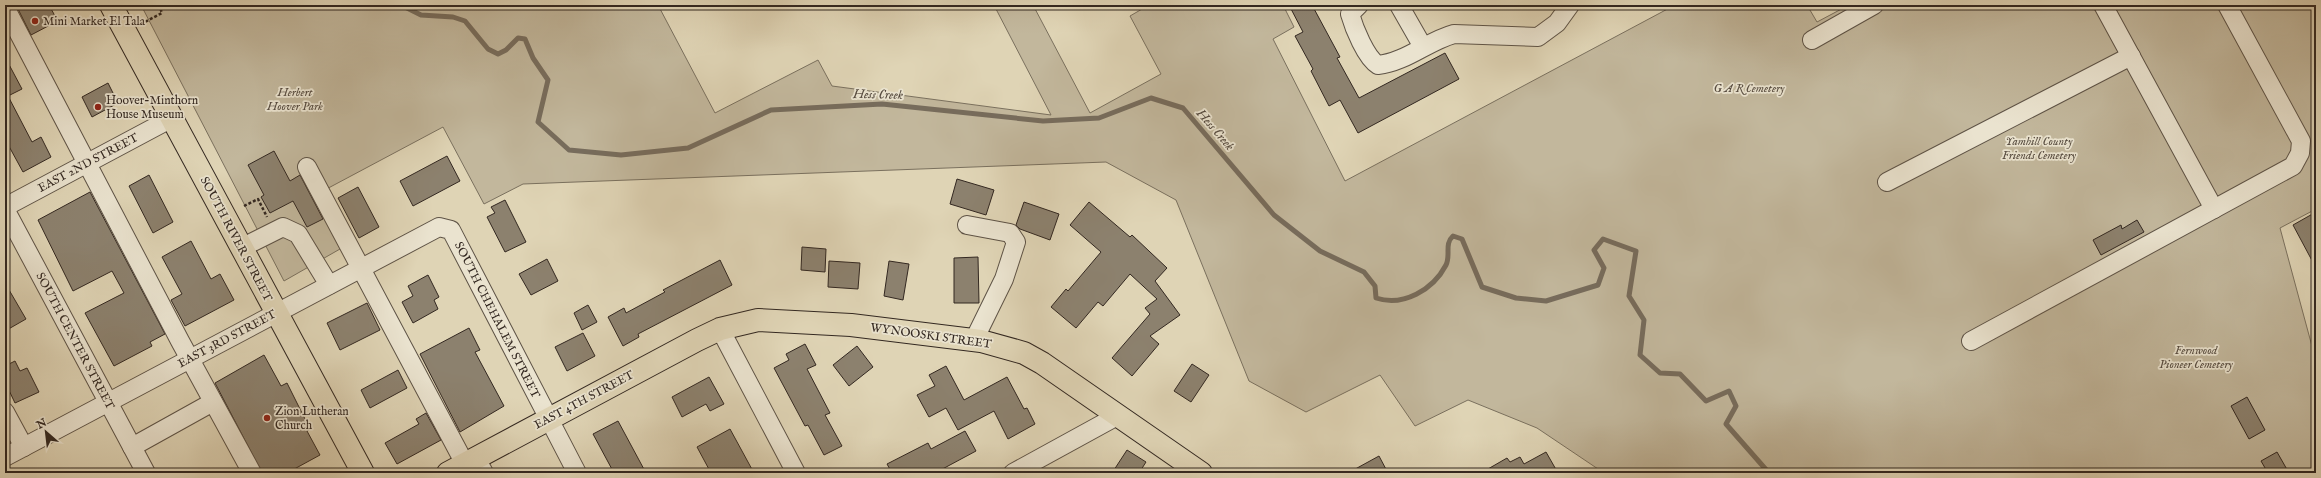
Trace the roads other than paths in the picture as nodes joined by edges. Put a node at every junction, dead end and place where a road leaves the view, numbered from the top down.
1 (111, 5) edge
2 (1359, 5) edge
3 (1398, 5) edge
4 (1570, 5) edge
5 (1874, 5) edge
6 (2103, 5) edge
7 (2227, 5) edge
8 (5, 7) edge
9 (1812, 40) dead end
10 (1423, 47) junction
11 (2131, 56) junction
12 (172, 118) junction
13 (88, 164) junction
14 (307, 167) dead end
15 (1887, 182) dead end
16 (5, 208) edge
17 (2214, 209) junction
18 (967, 225) dead end
19 (451, 230) joint
20 (242, 248) junction
21 (361, 268) junction
22 (329, 285) junction
23 (276, 313) junction
24 (720, 328) junction
25 (974, 340) junction
26 (1971, 341) dead end
27 (190, 359) junction
28 (108, 402) junction
29 (213, 402) junction
30 (5, 412) edge
31 (1117, 416) junction
32 (548, 420) junction
33 (24, 447) junction
34 (132, 447) junction
35 (5, 457) edge
36 (468, 467) edge
37 (146, 473) edge
38 (252, 473) edge
39 (363, 473) edge
40 (577, 473) edge
41 (796, 473) edge
42 (1014, 473) edge
43 (1201, 473) edge

1 - 12 main road, SOUTH RIVER STREET
2 - 10 street
3 - 10 street
4 - 10 street
5 - 9 street
6 - 11 street
7 - 17 street
8 - 13 street
11 - 15 street
11 - 17 street
12 - 13 street, EAST 2ND STREET
12 - 20 main road, SOUTH RIVER STREET
13 - 16 street, EAST 2ND STREET
13 - 27 street
14 - 21 street
16 - 28 street, SOUTH CENTER STREET
17 - 26 street
18 - 25 street
19 - 21 street, EAST 3RD STREET
19 - 32 street, SOUTH CHEHALEM STREET
20 - 22 street
20 - 23 main road, SOUTH RIVER STREET
21 - 22 street, EAST 3RD STREET
21 - 36 street
22 - 23 street, EAST 3RD STREET
23 - 27 street, EAST 3RD STREET
23 - 39 main road, SOUTH RIVER STREET
24 - 25 main road, WYNOOSKI STREET
24 - 32 main road, EAST 4TH STREET
24 - 41 street
25 - 31 main road, WYNOOSKI STREET
27 - 28 street, EAST 3RD STREET
27 - 29 street
28 - 33 street, EAST 3RD STREET
28 - 34 street, SOUTH CENTER STREET
29 - 34 street
29 - 38 street
30 - 33 street
31 - 42 street
31 - 43 main road, WYNOOSKI STREET
32 - 36 main road, EAST 4TH STREET
32 - 40 street, SOUTH CHEHALEM STREET
33 - 35 street, EAST 3RD STREET
34 - 37 street, SOUTH CENTER STREET

